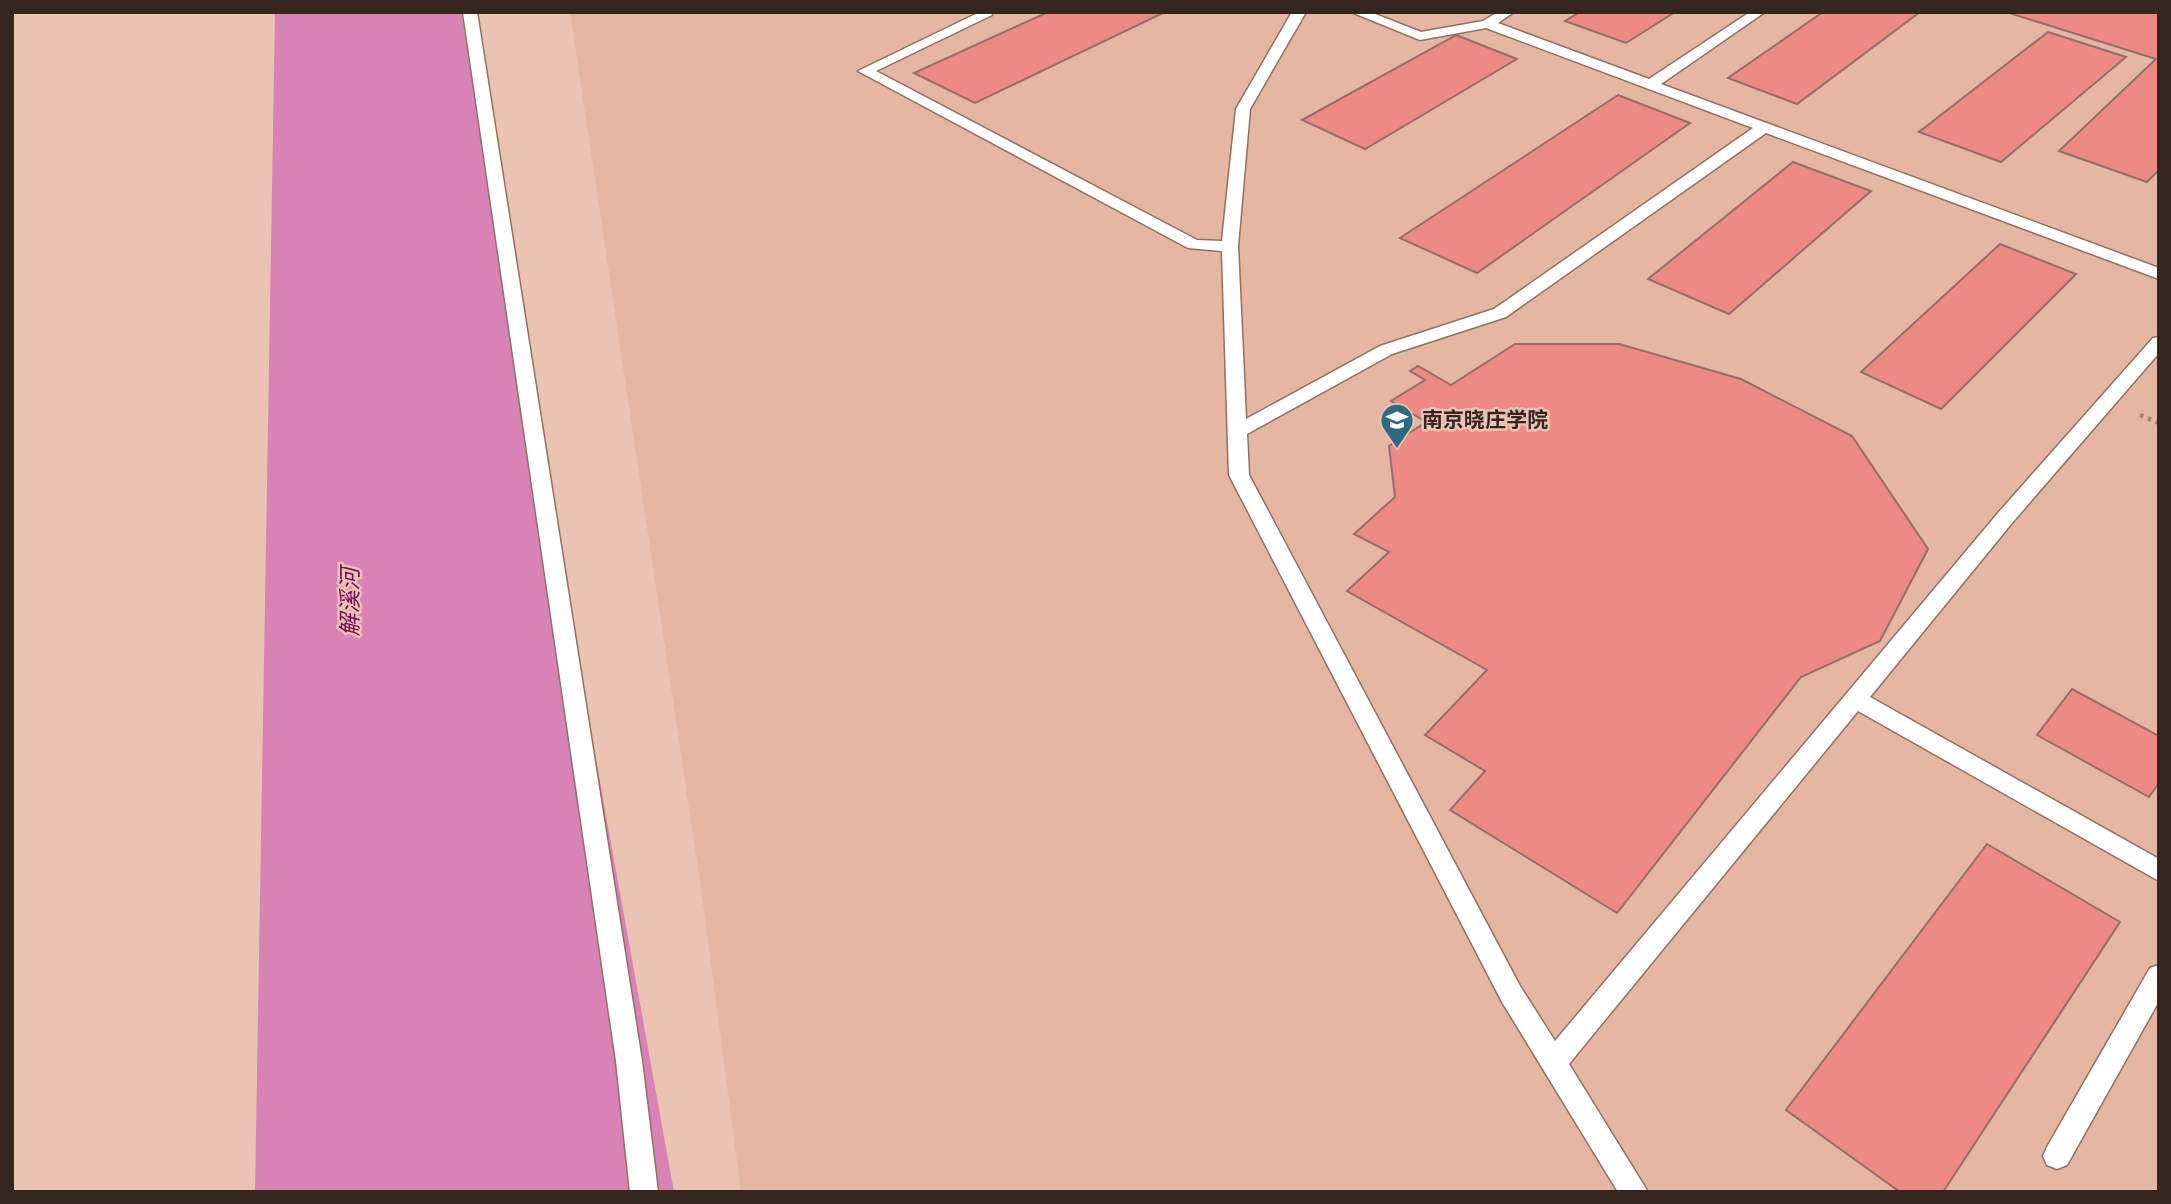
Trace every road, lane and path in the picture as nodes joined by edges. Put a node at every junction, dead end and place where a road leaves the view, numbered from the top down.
1 (470, 12) edge
2 (1299, 12) edge
3 (1357, 12) edge
4 (1508, 12) edge
5 (1759, 12) edge
6 (985, 13) edge
7 (1487, 24) junction
8 (1650, 85) junction
9 (1764, 127) junction
10 (1230, 246) junction
11 (2159, 274) edge
12 (2159, 342) edge
13 (1237, 431) junction
14 (1854, 698) junction
15 (2159, 871) edge
16 (2159, 976) edge
17 (1554, 1062) junction
18 (2056, 1156) dead end
19 (645, 1192) edge
20 (1634, 1192) edge

1 - 19 lane
2 - 10 lane
3 - 7 lane
4 - 7 lane
5 - 8 lane
6 - 10 lane
7 - 8 lane
8 - 9 lane
9 - 11 lane
9 - 13 lane
10 - 13 lane
12 - 14 lane
13 - 17 lane
14 - 15 lane
14 - 17 lane
16 - 18 lane
17 - 20 lane

